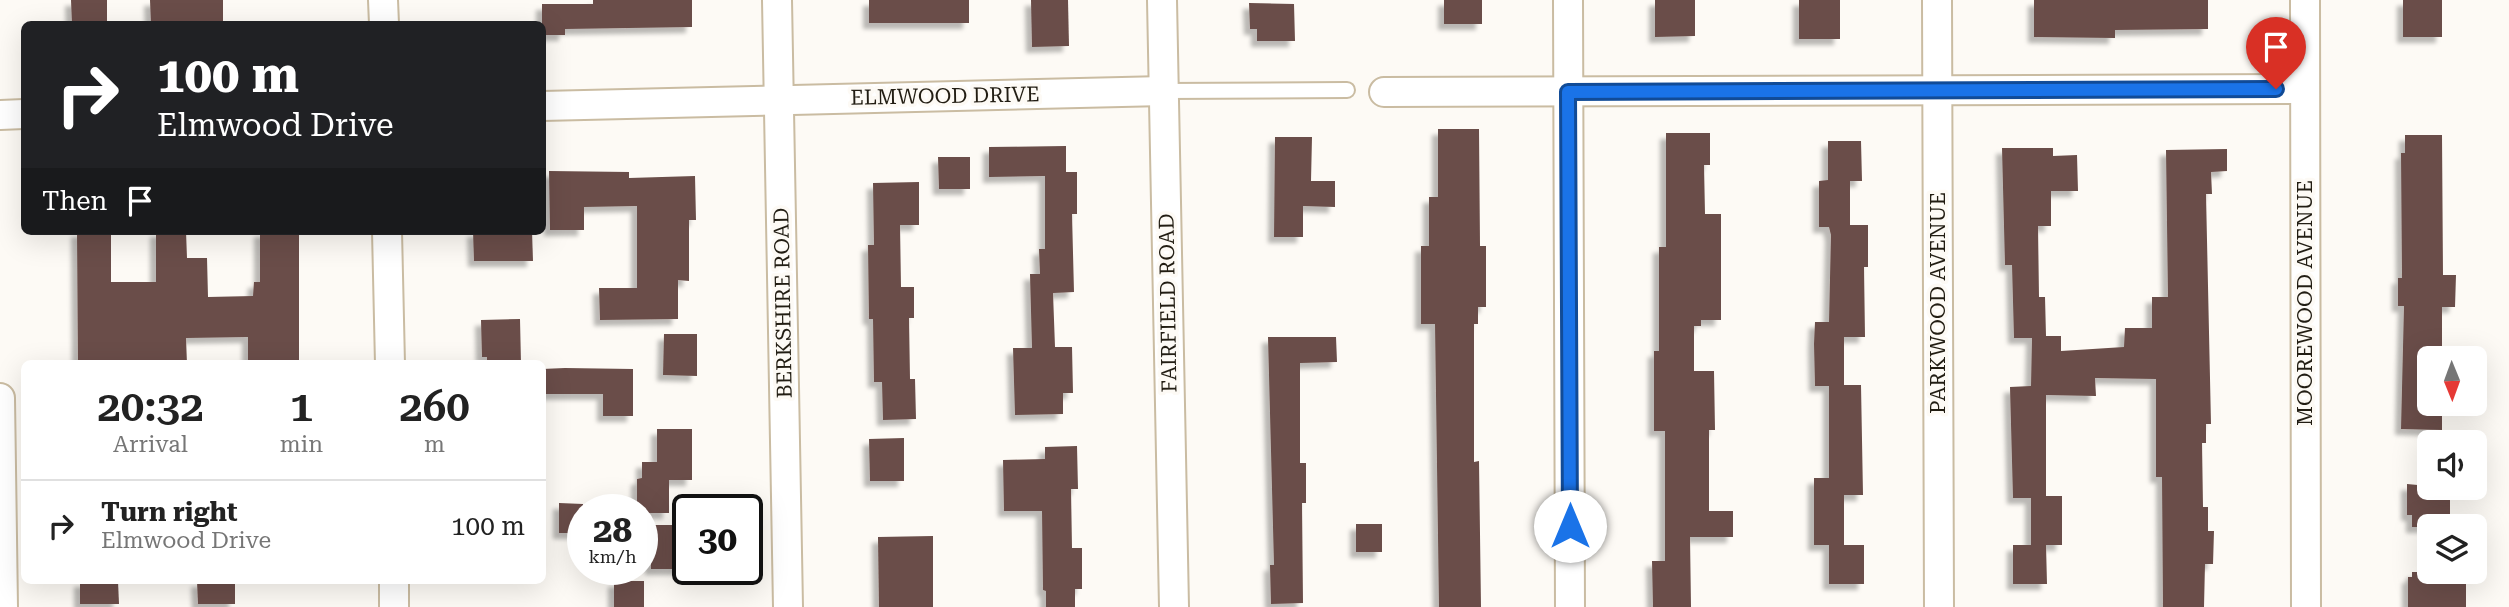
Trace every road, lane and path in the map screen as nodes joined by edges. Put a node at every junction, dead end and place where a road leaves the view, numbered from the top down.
1 (383, 0) edge
2 (778, 0) edge
3 (1162, 0) edge
4 (1568, 0) edge
5 (1937, 0) edge
6 (2305, 0) edge
7 (384, 21) edge
8 (2305, 89) junction
9 (1347, 90) dead end
10 (1937, 90) junction
11 (1164, 91) junction
12 (1384, 92) dead end
13 (1568, 92) junction
14 (779, 100) junction
15 (546, 106) edge
16 (21, 114) edge
17 (0, 115) edge
18 (387, 235) edge
19 (390, 360) edge
20 (0, 398) edge
21 (394, 584) edge
22 (3, 607) edge
23 (394, 607) edge
24 (788, 607) edge
25 (1174, 607) edge
26 (1570, 607) edge
27 (1939, 607) edge
28 (2306, 607) edge

1 - 7 street
2 - 14 street, BERKSHIRE ROAD
3 - 11 street, FAIRFIELD ROAD
4 - 13 street
5 - 10 street, PARKWOOD AVENUE
6 - 8 street, MOOREWOOD AVENUE
8 - 10 street
8 - 28 street, MOOREWOOD AVENUE
9 - 11 lane, ELMWOOD DRIVE
10 - 13 street
10 - 27 street, PARKWOOD AVENUE
11 - 14 street, ELMWOOD DRIVE
11 - 25 street, FAIRFIELD ROAD
12 - 13 street
13 - 26 street
14 - 15 street, ELMWOOD DRIVE
14 - 24 street, BERKSHIRE ROAD
16 - 17 street
18 - 19 street
20 - 22 street
21 - 23 street

